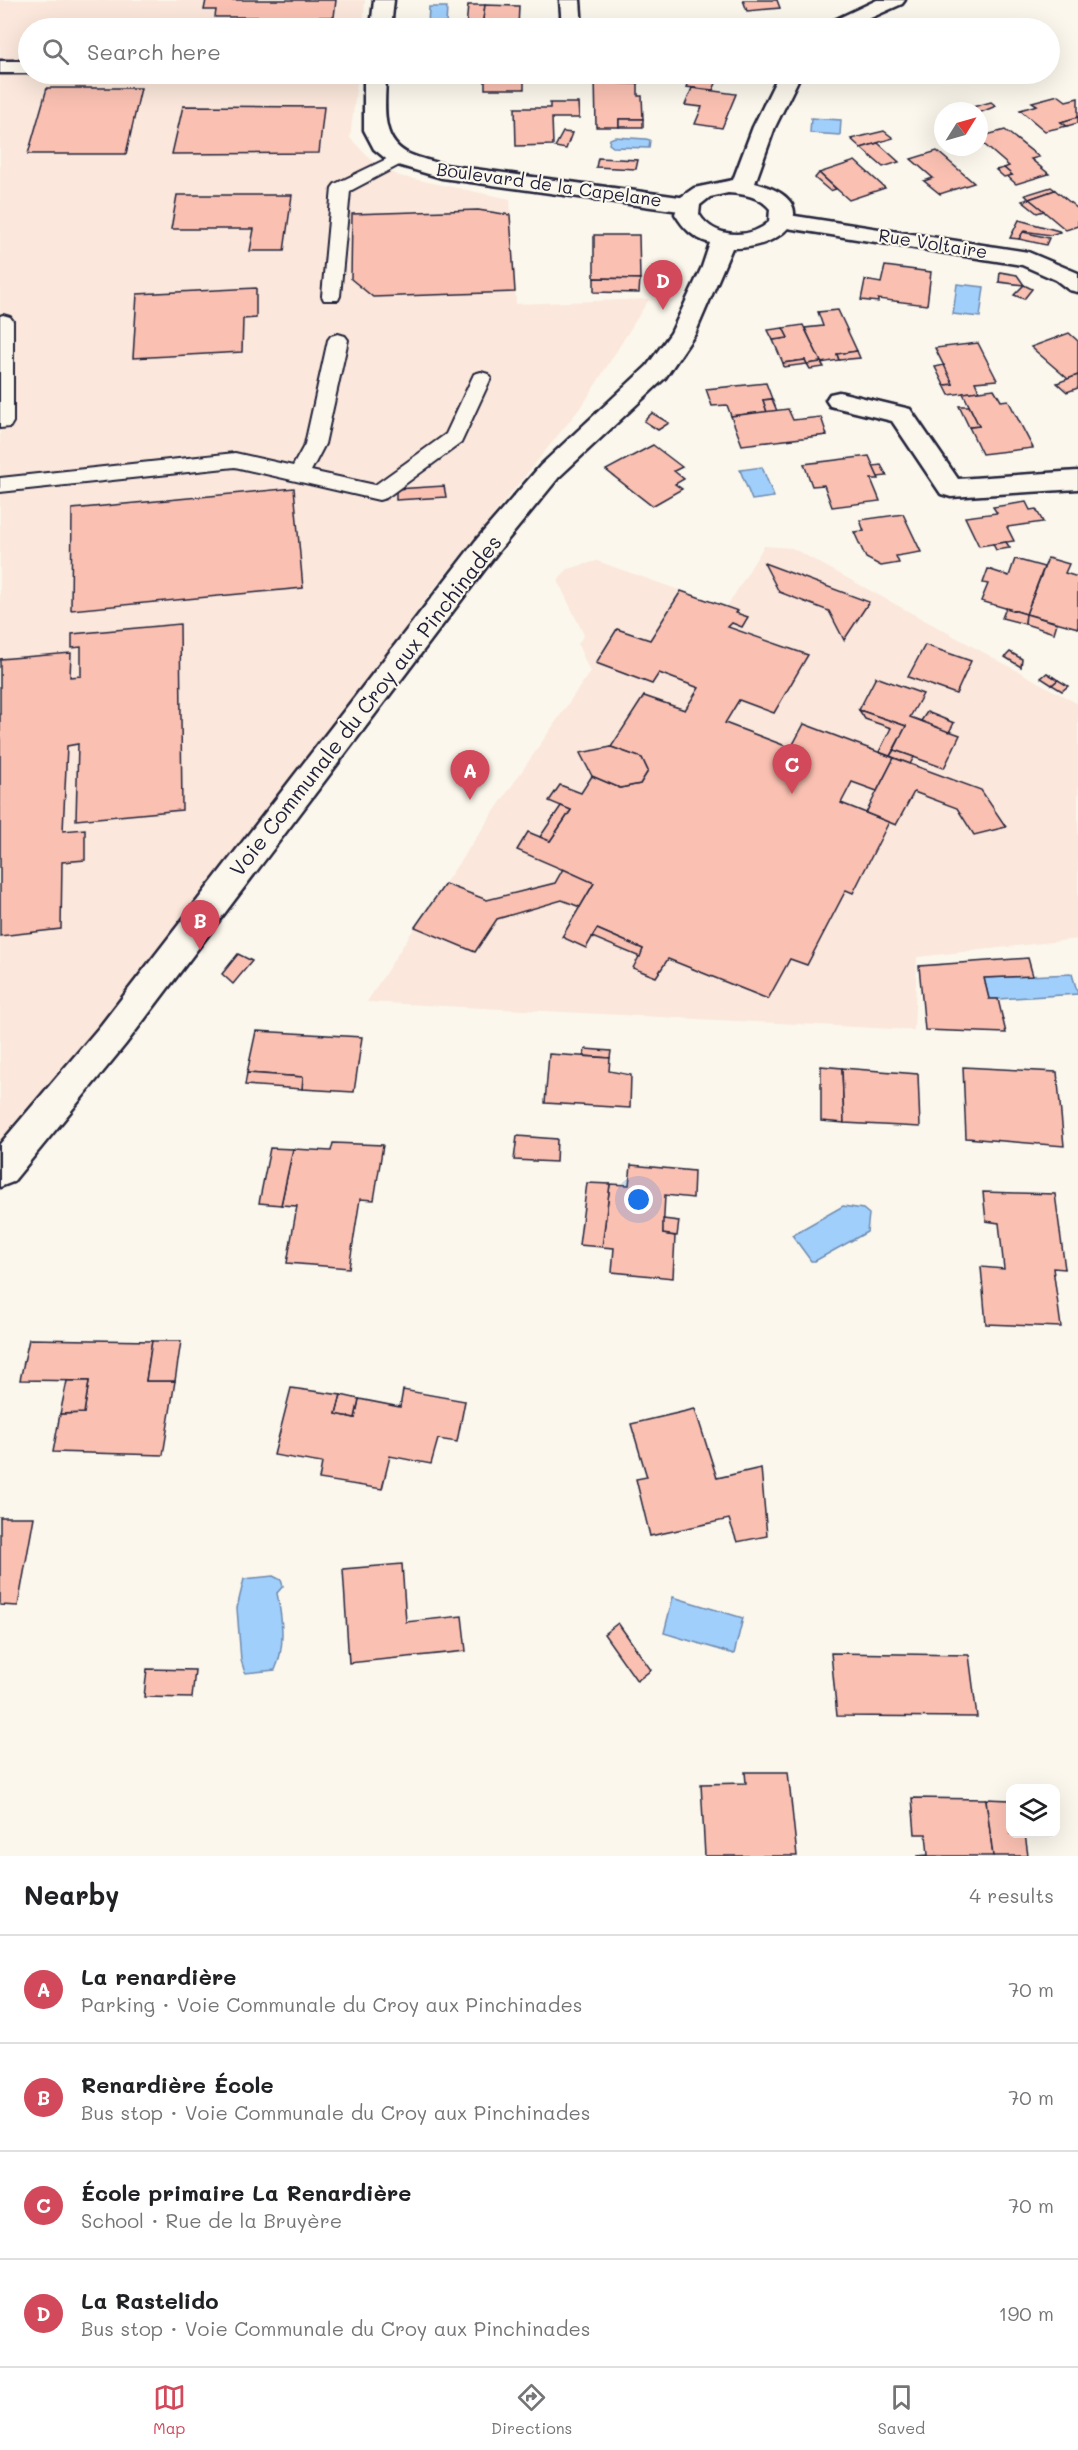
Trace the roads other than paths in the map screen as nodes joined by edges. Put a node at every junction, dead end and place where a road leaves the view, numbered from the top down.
1 (384, 0) edge
2 (570, 0) edge
3 (895, 0) edge
4 (382, 18) edge
5 (571, 18) edge
6 (852, 18) edge
7 (0, 67) edge
8 (18, 67) edge
9 (375, 84) edge
10 (785, 84) edge
11 (399, 158) junction
12 (742, 186) junction
13 (687, 205) junction
14 (782, 221) junction
15 (723, 240) junction
16 (1078, 285) edge
17 (331, 296) dead end
18 (0, 322) edge
19 (338, 340) dead end
20 (2, 367) edge
21 (481, 378) dead end
22 (839, 400) dead end
23 (0, 422) edge
24 (299, 474) junction
25 (1069, 481) edge
26 (0, 485) edge
27 (1078, 505) edge
28 (0, 1171) edge

1 - 4 street
2 - 5 street
3 - 6 street
7 - 8 street
9 - 11 street, Boulevard de la Capelane
10 - 12 street
11 - 13 street, Boulevard de la Capelane
11 - 17 lane
12 - 13 street
12 - 14 street
13 - 15 street
14 - 15 street
14 - 16 street, Rue Voltaire
15 - 28 street, Voie Communale du Croy aux Pinchinades
18 - 20 lane
19 - 24 lane
20 - 23 lane
21 - 24 lane
22 - 25 street
24 - 26 lane
25 - 27 street

